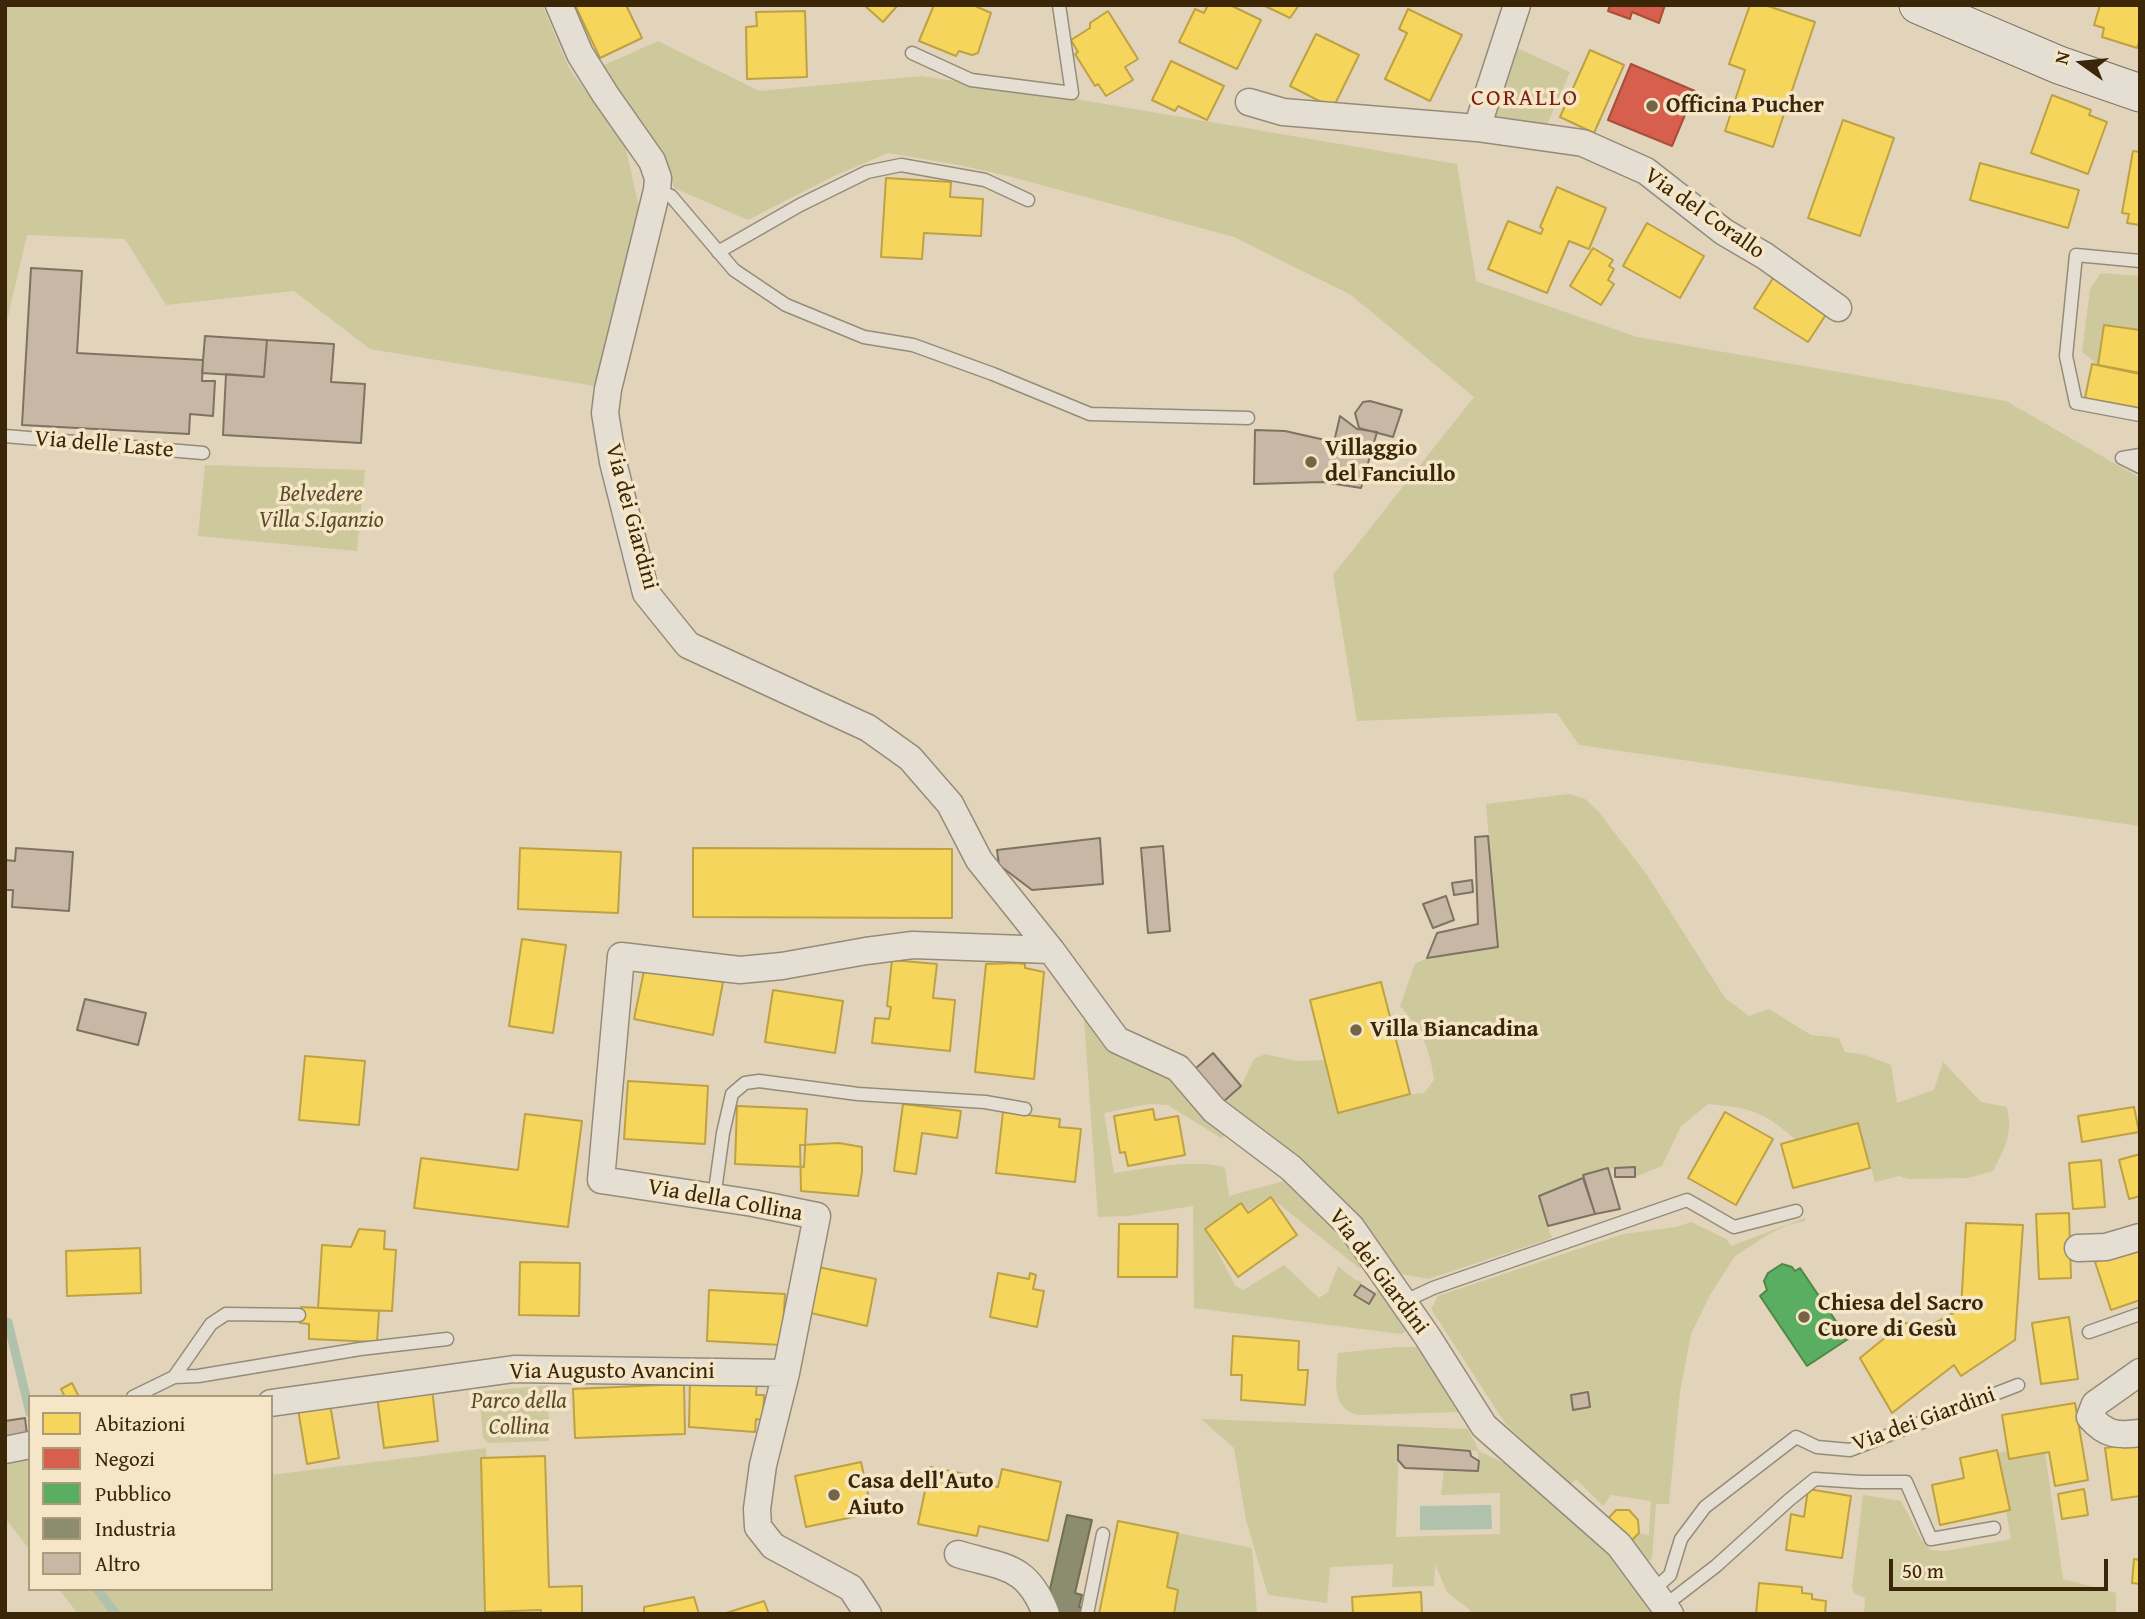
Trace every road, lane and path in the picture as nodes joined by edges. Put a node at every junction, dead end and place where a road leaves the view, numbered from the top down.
1 (559, 5) edge
2 (1059, 5) edge
3 (1517, 5) edge
4 (1917, 5) edge
5 (912, 53) dead end
6 (2140, 93) edge
7 (1249, 102) dead end
8 (1477, 128) junction
9 (657, 190) junction
10 (1028, 200) dead end
11 (718, 252) junction
12 (2140, 261) edge
13 (1838, 308) dead end
14 (2140, 415) edge
15 (1248, 418) dead end
16 (5, 436) edge
17 (203, 453) dead end
18 (2140, 454) edge
19 (2140, 467) edge
20 (1051, 950) junction
21 (1025, 1109) dead end
22 (714, 1198) junction
23 (1796, 1211) dead end
24 (2140, 1237) edge
25 (2078, 1248) dead end
26 (1403, 1302) junction
27 (2140, 1314) edge
28 (299, 1315) dead end
29 (2090, 1332) dead end
30 (447, 1339) dead end
31 (2140, 1372) edge
32 (786, 1373) junction
33 (174, 1377) junction
34 (2018, 1385) dead end
35 (138, 1395) edge
36 (273, 1403) edge
37 (2140, 1433) edge
38 (28, 1445) edge
39 (5, 1450) edge
40 (1994, 1528) dead end
41 (1103, 1534) dead end
42 (958, 1554) dead end
43 (1662, 1603) edge
44 (868, 1614) edge
45 (1046, 1614) edge
46 (1087, 1614) edge

1 - 9 street, Via dei Giardini
2 - 5 lane
3 - 8 street
4 - 6 main road
7 - 8 street, Via del Corallo
8 - 13 street, Via del Corallo
9 - 11 lane
9 - 20 street, Via dei Giardini
10 - 11 lane
11 - 15 lane
12 - 14 lane
16 - 17 lane, Via delle Laste
18 - 19 lane
20 - 22 street, Via della Collina
20 - 26 street, Via dei Giardini
21 - 22 lane
22 - 32 street, Via della Collina
23 - 26 lane
24 - 25 street
26 - 43 street, Via dei Giardini
27 - 29 lane
28 - 33 lane
30 - 33 lane
31 - 37 street
32 - 36 street, Via Augusto Avancini
32 - 44 street, Via della Collina
33 - 35 lane
34 - 43 lane, Via dei Giardini
38 - 39 street
40 - 43 lane, Via dei Giardini
41 - 46 lane
42 - 45 street

